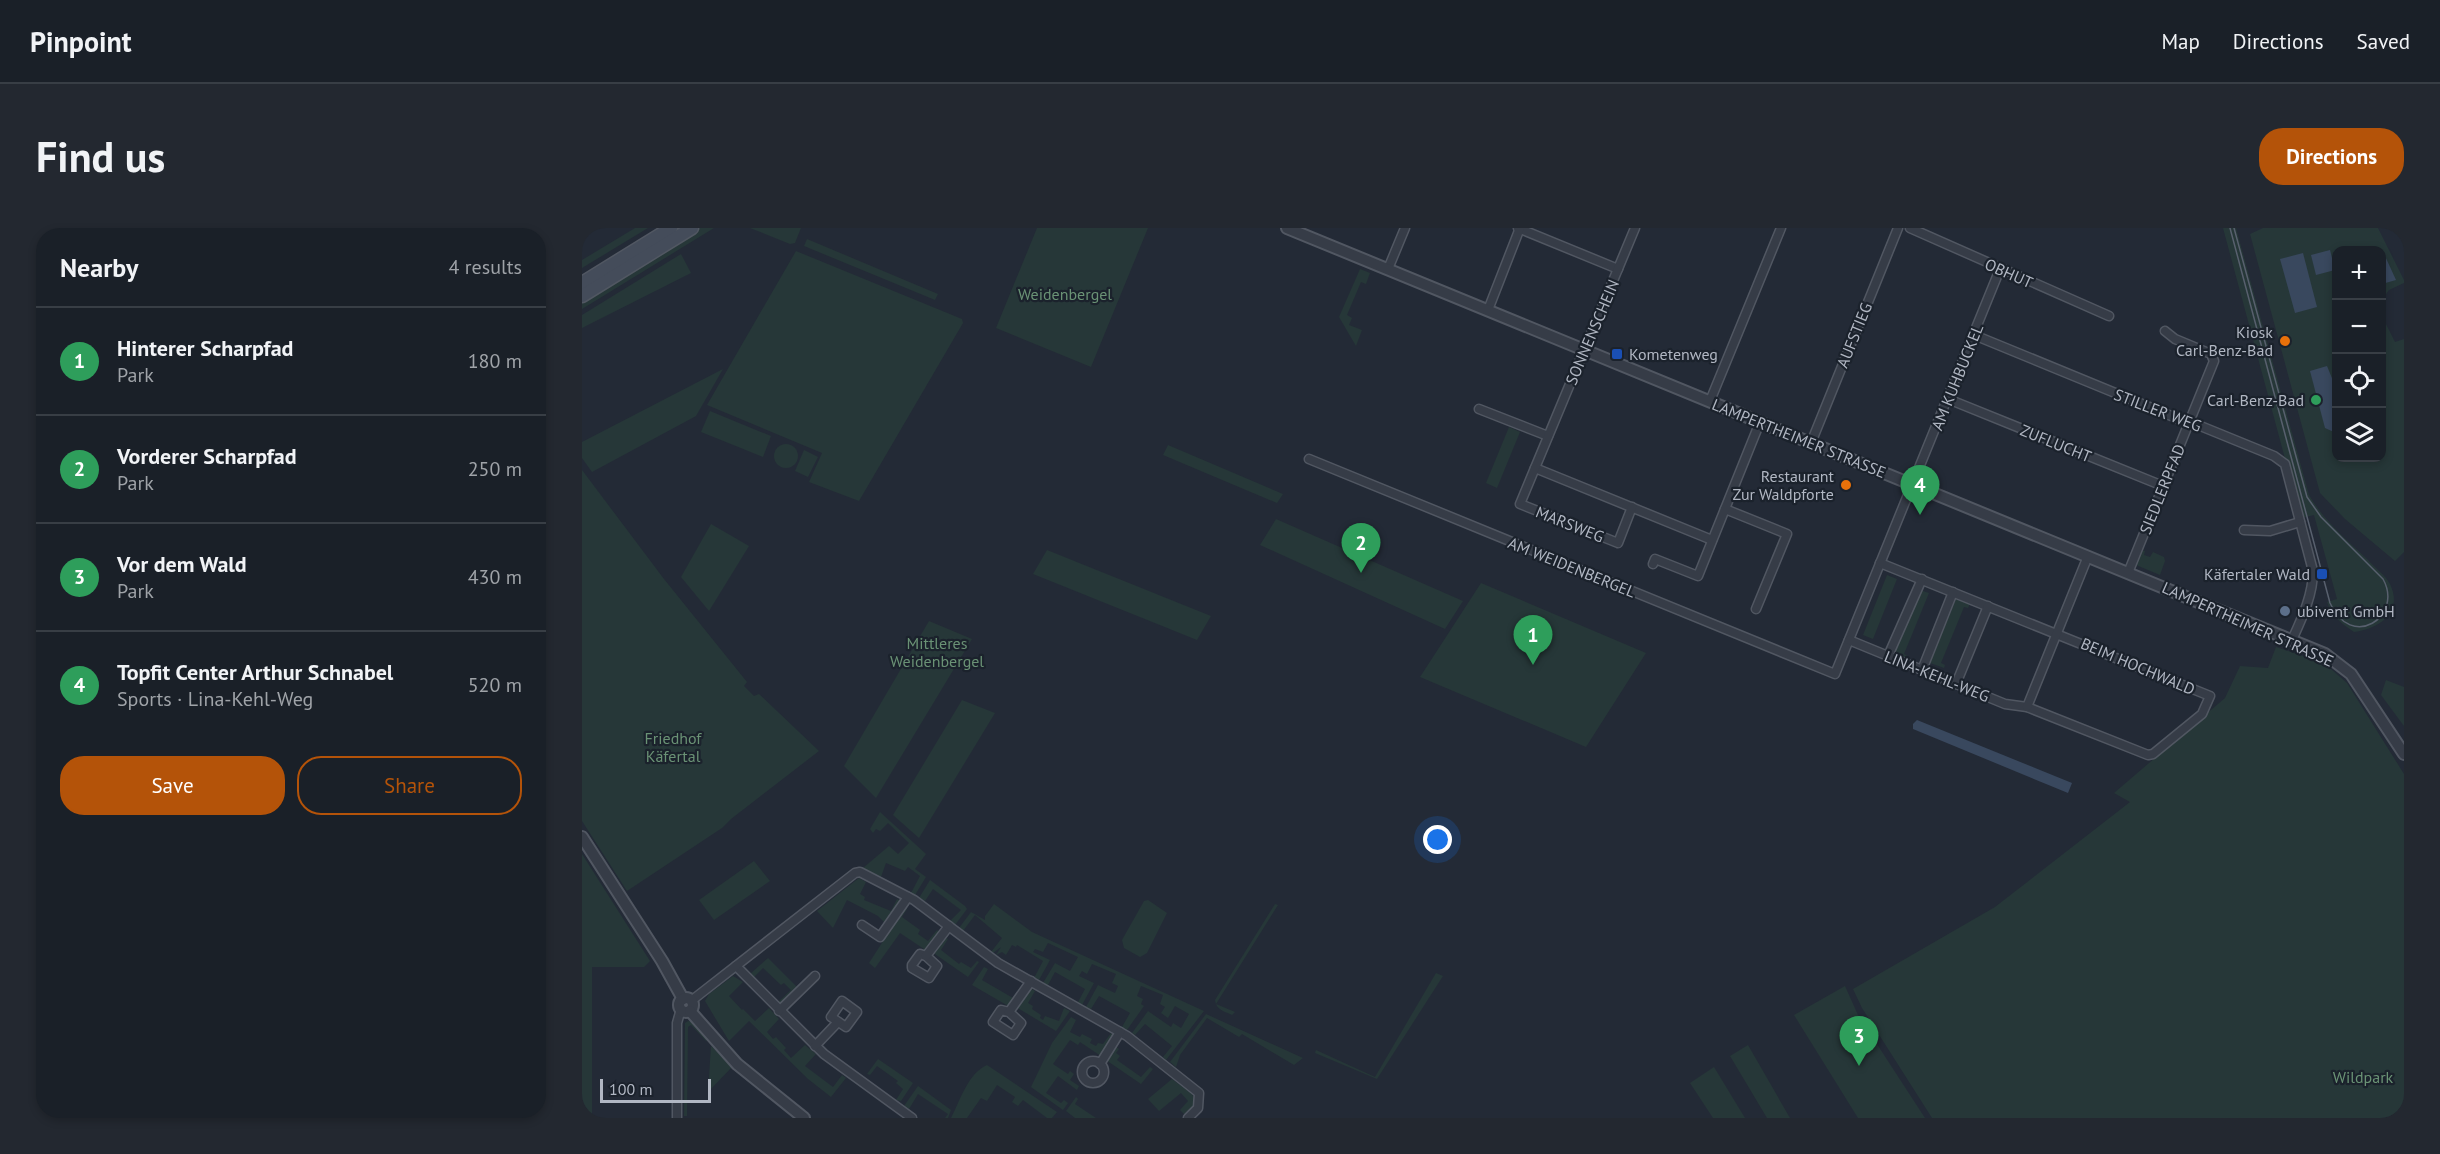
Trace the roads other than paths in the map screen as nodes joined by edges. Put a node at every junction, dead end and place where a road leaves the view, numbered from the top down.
1 (671, 228) edge
2 (692, 228) edge
3 (1287, 228) edge
4 (1405, 228) edge
5 (1519, 228) edge
6 (1635, 228) edge
7 (1781, 228) edge
8 (1898, 228) edge
9 (1910, 228) edge
10 (1388, 269) junction
11 (1618, 269) junction
12 (2000, 269) junction
13 (582, 283) edge
14 (582, 296) edge
15 (1488, 310) junction
16 (2109, 316) dead end
17 (2165, 331) dead end
18 (1974, 335) junction
19 (1585, 350) junction
20 (1948, 399) junction
21 (1710, 401) junction
22 (1479, 409) dead end
23 (1760, 422) junction
24 (2190, 423) junction
25 (1548, 436) junction
26 (1811, 443) junction
27 (1309, 459) dead end
28 (1535, 468) junction
29 (1913, 485) junction
30 (2163, 486) junction
31 (1520, 504) joint
32 (1632, 507) junction
33 (1725, 509) junction
34 (2300, 522) junction
35 (2244, 530) dead end
36 (1713, 540) junction
37 (2088, 556) junction
38 (1880, 563) junction
39 (1653, 564) dead end
40 (2128, 573) junction
41 (1922, 579) junction
42 (1953, 592) junction
43 (1988, 606) junction
44 (1756, 609) dead end
45 (2057, 633) junction
46 (1849, 640) junction
47 (2292, 640) junction
48 (1888, 656) junction
49 (1922, 670) junction
50 (1956, 684) junction
51 (2027, 707) junction
52 (2404, 754) edge
53 (582, 837) edge
54 (908, 897) junction
55 (862, 924) dead end
56 (949, 926) junction
57 (926, 956) dead end
58 (736, 966) junction
59 (815, 976) dead end
60 (1031, 981) junction
61 (686, 1005) junction
62 (779, 1011) junction
63 (1009, 1012) dead end
64 (838, 1022) dead end
65 (1120, 1032) junction
66 (815, 1046) junction
67 (1100, 1064) dead end
68 (677, 1118) edge
69 (804, 1118) edge
70 (912, 1118) edge
71 (1188, 1118) edge

1 - 13 main road
2 - 14 main road
3 - 10 street, LAMPERTHEIMER STRASSE
4 - 10 street
5 - 11 street
5 - 15 street
6 - 11 street, SONNENSCHEIN
7 - 21 street
8 - 26 street, AUFSTIEG
9 - 12 street, OBHUT
10 - 15 street, LAMPERTHEIMER STRASSE
11 - 19 street, SONNENSCHEIN
12 - 16 street, OBHUT
12 - 18 street, AM KUHBUCKEL
15 - 19 street, LAMPERTHEIMER STRASSE
17 - 24 street, SIEDLERPFAD
18 - 20 street, AM KUHBUCKEL
18 - 24 street, STILLER WEG
19 - 21 street, LAMPERTHEIMER STRASSE
19 - 25 street, SONNENSCHEIN
20 - 29 street, AM KUHBUCKEL
20 - 30 street, ZUFLUCHT
21 - 23 street, LAMPERTHEIMER STRASSE
22 - 25 street
23 - 26 street, LAMPERTHEIMER STRASSE
23 - 33 street
24 - 30 street, SIEDLERPFAD
24 - 34 street, STILLER WEG
25 - 28 street, SONNENSCHEIN
26 - 29 street, LAMPERTHEIMER STRASSE
27 - 46 street, AM WEIDENBERGEL
28 - 31 street, SONNENSCHEIN
28 - 32 street
29 - 37 street, LAMPERTHEIMER STRASSE
29 - 38 street
30 - 40 street, SIEDLERPFAD
31 - 32 street, MARSWEG
32 - 36 street
33 - 36 street
33 - 44 street
34 - 35 street
34 - 47 street, STILLER WEG
36 - 39 street
37 - 40 street, LAMPERTHEIMER STRASSE
37 - 45 street
38 - 41 street
38 - 46 street
40 - 47 street, LAMPERTHEIMER STRASSE
41 - 42 street
41 - 48 street
42 - 43 street
42 - 49 street
43 - 45 street
43 - 50 street
45 - 51 street
45 - 51 street, BEIM HOCHWALD
46 - 48 street, LINA-KEHL-WEG
47 - 52 street, LAMPERTHEIMER STRASSE
48 - 49 street, LINA-KEHL-WEG
49 - 50 street, LINA-KEHL-WEG
50 - 51 street, LINA-KEHL-WEG
53 - 61 street
54 - 55 street
54 - 56 street
54 - 58 street
56 - 57 street
56 - 60 street
58 - 61 street
58 - 62 street
59 - 62 street
60 - 63 street
60 - 65 street
61 - 68 street
61 - 69 street
62 - 66 street
64 - 66 street
65 - 67 street
65 - 71 street
66 - 70 street

